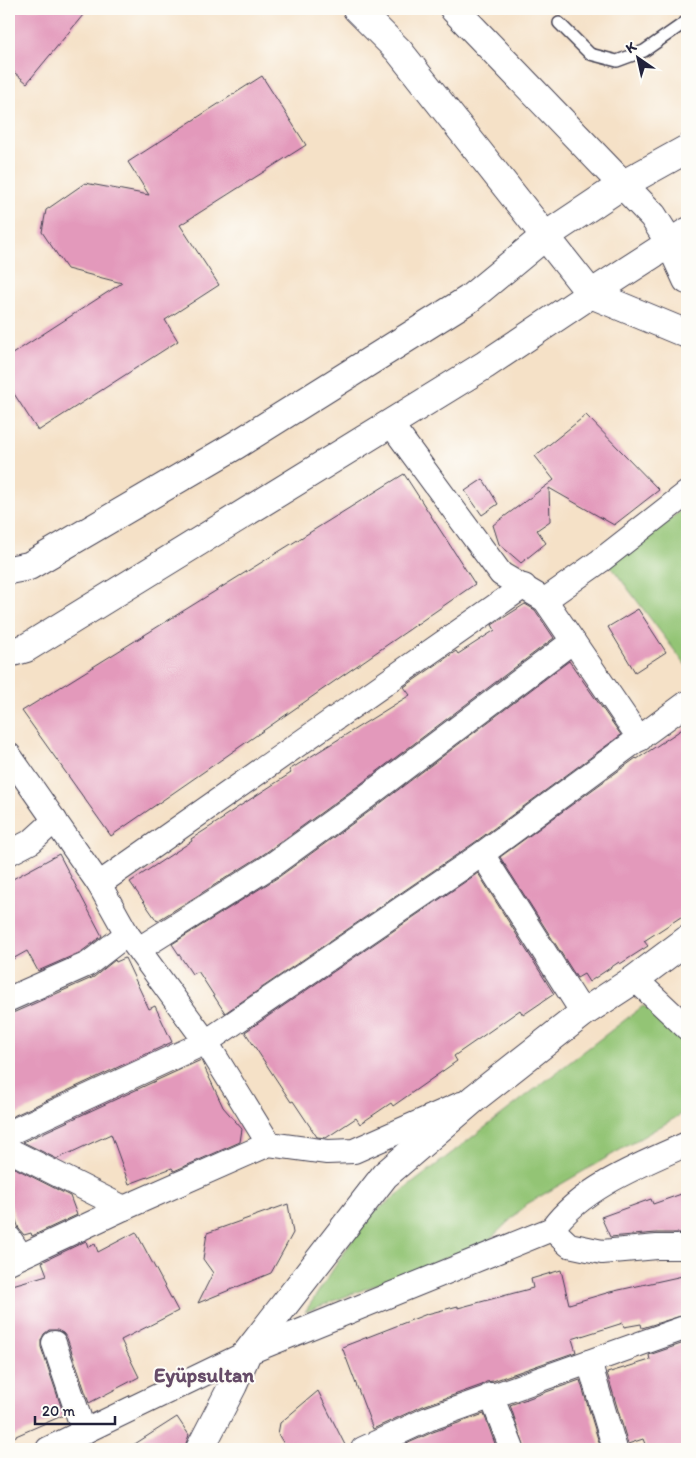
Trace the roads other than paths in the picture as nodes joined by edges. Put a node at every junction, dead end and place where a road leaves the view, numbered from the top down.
1 (357, 9) edge
2 (454, 9) edge
3 (687, 21) edge
4 (559, 24) dead end
5 (687, 149) edge
6 (622, 185) junction
7 (544, 237) junction
8 (678, 238) edge
9 (687, 280) edge
10 (591, 294) junction
11 (687, 334) edge
12 (390, 423) junction
13 (687, 493) edge
14 (9, 570) edge
15 (524, 586) junction
16 (545, 600) junction
17 (573, 641) junction
18 (9, 652) edge
19 (687, 703) edge
20 (640, 739) junction
21 (9, 755) edge
22 (55, 820) junction
23 (9, 853) edge
24 (482, 854) junction
25 (99, 884) junction
26 (687, 940) edge
27 (133, 941) junction
28 (635, 979) junction
29 (9, 999) edge
30 (583, 1013) junction
31 (687, 1028) edge
32 (206, 1042) junction
33 (476, 1097) junction
34 (9, 1133) edge
35 (269, 1144) junction
36 (687, 1144) edge
37 (9, 1150) edge
38 (124, 1208) junction
39 (552, 1229) junction
40 (687, 1247) edge
41 (13, 1252) edge
42 (687, 1327) edge
43 (54, 1343) dead end
44 (247, 1353) junction
45 (589, 1362) junction
46 (491, 1396) junction
47 (84, 1432) junction
48 (371, 1448) edge
49 (48, 1449) edge
50 (200, 1449) edge
51 (512, 1449) edge
52 (615, 1449) edge

1 - 7 main road
2 - 6 main road
3 - 4 lane
5 - 6 main road
6 - 7 main road
6 - 8 main road
7 - 10 main road
7 - 14 main road
8 - 9 main road
8 - 10 main road
10 - 11 main road
10 - 12 main road
12 - 15 street
12 - 18 main road
13 - 16 street
15 - 16 street
15 - 25 street
16 - 17 street
17 - 20 street
17 - 27 street
19 - 20 street
20 - 24 street
21 - 22 street
22 - 23 street
22 - 25 street
24 - 30 street
24 - 32 street
25 - 27 street
26 - 28 main road
27 - 29 street
27 - 32 street
28 - 30 main road
28 - 31 street
30 - 33 main road
32 - 34 street
32 - 35 street
33 - 35 street
33 - 44 main road
35 - 38 street
36 - 39 street
37 - 38 street
38 - 41 street
39 - 40 street
39 - 44 street
42 - 45 street
43 - 47 street
44 - 47 street
44 - 50 main road
45 - 46 street
45 - 52 street
46 - 48 street
46 - 51 street
47 - 49 street

